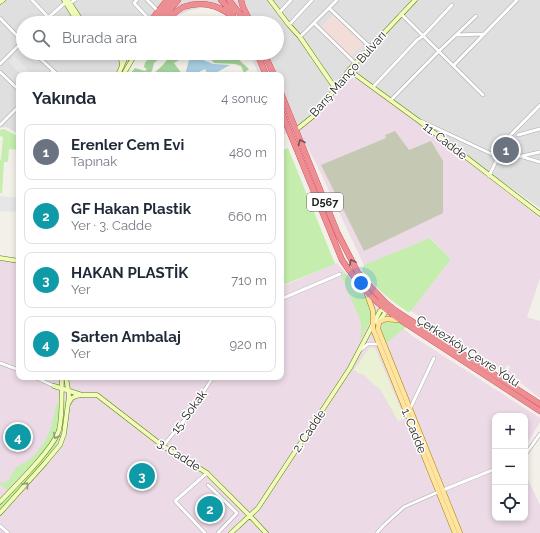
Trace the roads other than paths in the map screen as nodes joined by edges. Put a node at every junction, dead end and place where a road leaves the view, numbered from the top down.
1 (3, 0) edge
2 (32, 0) edge
3 (75, 0) edge
4 (137, 0) edge
5 (147, 0) edge
6 (167, 0) edge
7 (173, 0) edge
8 (178, 0) edge
9 (221, 0) edge
10 (228, 0) edge
11 (241, 0) edge
12 (270, 0) edge
13 (291, 0) edge
14 (312, 0) edge
15 (337, 0) edge
16 (517, 0) edge
17 (413, 1) edge
18 (0, 2) edge
19 (67, 2) edge
20 (452, 5) dead end
21 (329, 8) junction
22 (156, 9) dead end
23 (168, 9) junction
24 (279, 13) junction
25 (401, 14) junction
26 (47, 16) edge
27 (49, 16) edge
28 (74, 16) edge
29 (78, 16) edge
30 (145, 16) edge
31 (153, 16) edge
32 (161, 16) edge
33 (164, 16) edge
34 (172, 16) edge
35 (232, 16) edge
36 (235, 16) edge
37 (242, 16) edge
38 (248, 16) edge
39 (282, 16) edge
40 (476, 16) dead end
41 (0, 18) edge
42 (284, 19) edge
43 (314, 23) junction
44 (289, 25) junction
45 (484, 34) junction
46 (16, 35) edge
47 (456, 35) junction
48 (423, 36) junction
49 (300, 37) junction
50 (370, 47) junction
51 (16, 49) edge
52 (439, 51) junction
53 (42, 60) edge
54 (121, 60) edge
55 (127, 60) edge
56 (127, 60) edge
57 (260, 60) edge
58 (267, 60) edge
59 (356, 63) junction
60 (0, 64) edge
61 (454, 65) junction
62 (121, 68) junction
63 (53, 70) edge
64 (349, 70) junction
65 (0, 72) edge
66 (119, 72) edge
67 (123, 72) edge
68 (265, 72) edge
69 (273, 72) edge
70 (16, 87) edge
71 (373, 87) junction
72 (334, 88) junction
73 (483, 95) dead end
74 (284, 100) edge
75 (391, 100) junction
76 (540, 105) edge
77 (16, 109) edge
78 (0, 117) edge
79 (284, 118) edge
80 (419, 120) junction
81 (1, 122) edge
82 (540, 129) edge
83 (296, 130) junction
84 (518, 136) dead end
85 (540, 152) edge
86 (492, 154) junction
87 (498, 157) junction
88 (523, 157) junction
89 (540, 162) edge
90 (489, 176) junction
91 (540, 214) edge
92 (0, 258) edge
93 (16, 261) edge
94 (340, 274) dead end
95 (366, 293) junction
96 (284, 298) edge
97 (385, 306) junction
98 (402, 321) junction
99 (376, 322) junction
100 (373, 330) junction
101 (379, 344) junction
102 (360, 350) junction
103 (434, 358) dead end
104 (0, 362) edge
105 (16, 369) edge
106 (41, 380) edge
107 (61, 380) edge
108 (62, 380) edge
109 (66, 380) edge
110 (211, 380) edge
111 (54, 386) junction
112 (62, 389) junction
113 (69, 390) junction
114 (82, 395) junction
115 (62, 398) junction
116 (69, 399) junction
117 (68, 404) junction
118 (540, 404) edge
119 (410, 409) junction
120 (540, 411) edge
121 (540, 434) edge
122 (163, 446) junction
123 (528, 451) edge
124 (492, 470) edge
125 (207, 473) junction
126 (208, 485) dead end
127 (440, 491) junction
128 (0, 502) edge
129 (0, 514) edge
130 (250, 516) junction
131 (0, 526) edge
132 (8, 533) edge
133 (205, 533) edge
134 (218, 533) edge
135 (231, 533) edge
136 (266, 533) edge
137 (377, 533) edge
138 (455, 533) edge
139 (460, 533) edge

1 - 18 street
2 - 26 street
3 - 19 street
4 - 30 street
5 - 22 street
6 - 31 highway
7 - 23 highway
8 - 23 highway
9 - 36 highway
10 - 37 highway
11 - 38 highway
12 - 24 street
13 - 24 street
14 - 44 street
15 - 21 street
16 - 45 street
17 - 25 street, Barış Manço Bulvarı
19 - 27 street
19 - 28 street
19 - 29 street
20 - 48 street
21 - 43 street
21 - 50 street
23 - 32 highway
23 - 33 highway
24 - 39 street
25 - 48 street
25 - 50 street, Barış Manço Bulvarı
34 - 35 highway
40 - 47 street
41 - 46 street
42 - 44 street
43 - 49 street
43 - 59 street
44 - 49 street
45 - 47 street
45 - 61 street
47 - 52 street
48 - 52 street
48 - 71 street
49 - 72 street
50 - 59 street, Barış Manço Bulvarı
51 - 60 street
52 - 61 street
52 - 75 street
53 - 63 street
54 - 62 street
55 - 62 street
56 - 67 street
57 - 68 highway
58 - 69 highway
59 - 64 street, Barış Manço Bulvarı
61 - 73 street
62 - 66 street
64 - 71 street, 11. Cadde
64 - 72 street, Barış Manço Bulvarı
65 - 70 street
71 - 75 street, 11. Cadde
72 - 83 street, Barış Manço Bulvarı
74 - 83 highway, D567
75 - 80 street, 11. Cadde
76 - 86 street
77 - 81 street
78 - 81 street
79 - 95 highway, D567
80 - 86 street
80 - 90 street, 11. Cadde
82 - 84 street
97 -> 83 highway, D567
85 - 88 street
86 - 87 street
87 - 88 street
87 - 90 street
88 - 89 street
90 - 91 street, 11. Cadde
92 - 93 street
94 - 96 street
95 - 97 highway, D567
95 - 99 main road
97 - 98 highway, Çerkezköy Çevre Yolu / D567
97 - 99 street
97 - 118 highway, D567
98 - 99 main road
98 - 120 highway, Çerkezköy Çevre Yolu / D567
99 - 100 main road
100 - 101 main road, 1. Cadde
100 - 102 street, 2. Cadde
100 - 119 main road, 1. Cadde
101 - 102 street
101 - 127 main road, 1. Cadde
102 - 130 street, 2. Cadde
103 - 119 street
104 - 105 street
106 - 111 street
107 - 111 street
108 - 112 street
109 - 113 street
110 - 122 street, 15. Sokak
111 - 112 street, 3. Cadde
112 - 113 street, 3. Cadde
112 - 115 street
113 - 114 street, 3. Cadde
113 - 116 street
114 - 117 street
114 - 122 street, 3. Cadde
115 - 116 street
115 -> 128 street
116 - 117 street
129 -> 117 street
119 - 127 main road, 1. Cadde
121 - 123 street
122 - 125 street, 3. Cadde
124 - 127 street
125 - 130 street, 3. Cadde
125 - 133 street
126 - 134 street
127 - 137 street
127 - 138 main road, 1. Cadde
127 - 139 main road, 1. Cadde
130 - 135 street, 2. Cadde
130 - 136 street, 3. Cadde
131 - 132 street

